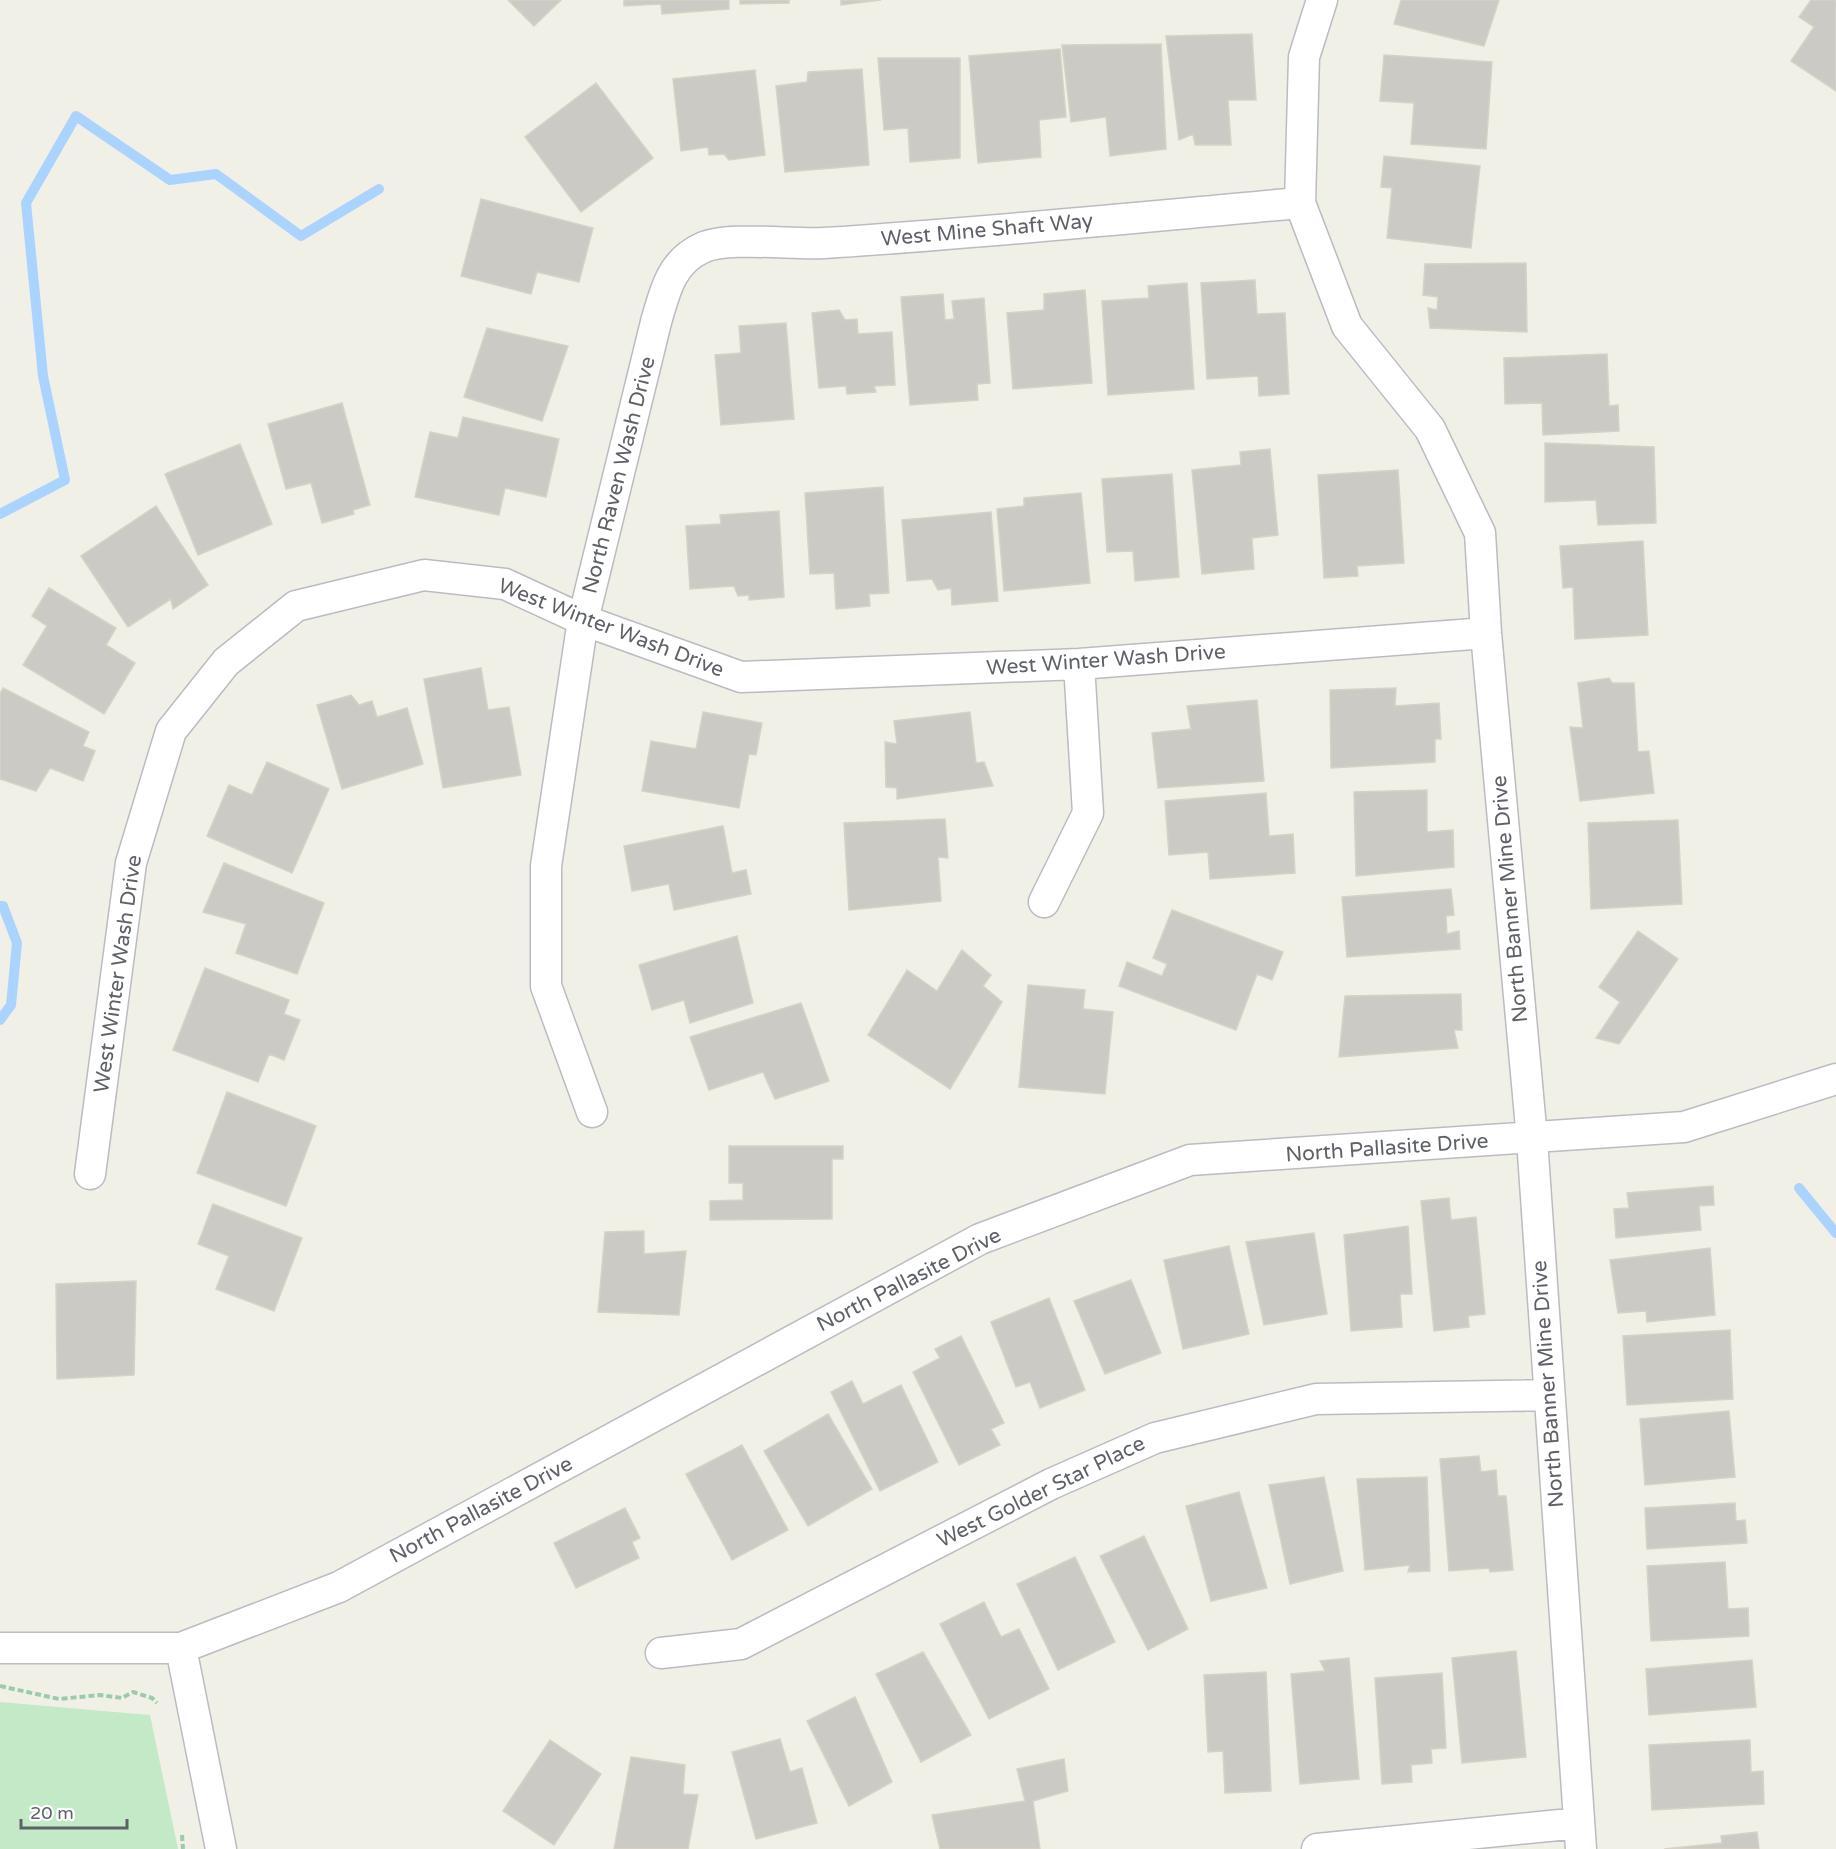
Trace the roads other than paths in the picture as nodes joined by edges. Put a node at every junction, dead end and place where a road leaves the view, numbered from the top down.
1 (1322, 0) edge
2 (1300, 203) junction
3 (679, 263) joint
4 (583, 620) junction
5 (1486, 633) junction
6 (1079, 664) junction
7 (1044, 902) dead end
8 (1836, 1079) edge
9 (592, 1113) dead end
10 (1532, 1139) junction
11 (90, 1173) dead end
12 (1549, 1395) junction
13 (0, 1648) edge
14 (181, 1648) junction
15 (662, 1653) dead end
16 (1580, 1836) edge
17 (221, 1849) edge
18 (1317, 1849) edge

1 - 2 street, North Banner Mine Drive
2 - 3 street, West Mine Shaft Way
2 - 5 street, North Banner Mine Drive
3 - 4 street, North Raven Wash Drive
4 - 6 street, West Winter Wash Drive
4 - 9 street, North Raven Wash Drive
4 - 11 street, West Winter Wash Drive
5 - 6 street, West Winter Wash Drive
5 - 10 street, North Banner Mine Drive
6 - 7 street
8 - 10 street, North Pallasite Drive
10 - 12 street, North Banner Mine Drive
10 - 14 street, North Pallasite Drive
12 - 15 street, West Golder Star Place
12 - 16 street, North Banner Mine Drive
13 - 14 street
14 - 17 street
16 - 18 street

